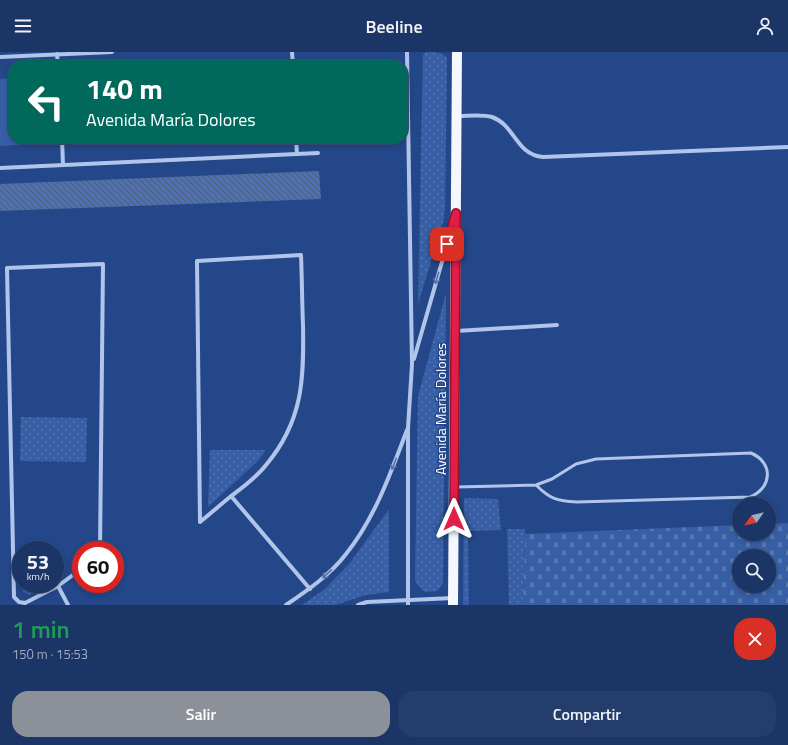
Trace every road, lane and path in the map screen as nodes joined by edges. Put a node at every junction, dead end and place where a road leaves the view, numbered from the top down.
1 (112, 52) edge
2 (457, 52) edge
3 (57, 54) junction
4 (0, 57) edge
5 (58, 60) edge
6 (408, 114) edge
7 (457, 116) junction
8 (62, 144) edge
9 (296, 144) edge
10 (788, 146) edge
11 (318, 152) dead end
12 (297, 154) junction
13 (63, 165) junction
14 (0, 168) edge
15 (456, 213) junction
16 (557, 325) dead end
17 (455, 331) junction
18 (412, 364) junction
19 (408, 428) junction
20 (536, 485) junction
21 (454, 488) junction
22 (231, 496) junction
23 (12, 541) edge
24 (100, 541) edge
25 (310, 589) junction
26 (13, 593) edge
27 (44, 593) edge
28 (62, 593) edge
29 (453, 601) edge
30 (408, 602) edge
31 (68, 605) edge
32 (286, 605) edge
33 (358, 605) edge

1 - 3 street
2 - 7 main road, Avenida María Dolores
3 - 4 street
3 - 5 street
6 - 18 street, Avenida María Dolores
7 - 10 street
7 - 15 main road, Avenida María Dolores
8 - 13 street
9 - 12 street
11 - 12 street
12 - 13 street
13 - 14 street
15 - 17 main road, Avenida María Dolores
15 -> 18 street, Avenida María Dolores
16 - 17 street
17 - 21 main road, Avenida María Dolores
18 - 19 street, Avenida María Dolores
19 -> 25 street
19 - 30 street, Avenida María Dolores
20 - 20 lane
20 - 21 lane
21 - 29 main road, Avenida María Dolores
22 - 22 street
22 - 25 street
23 - 24 street
25 - 32 street
26 - 27 street
28 - 31 street
29 - 30 street
30 - 33 street

